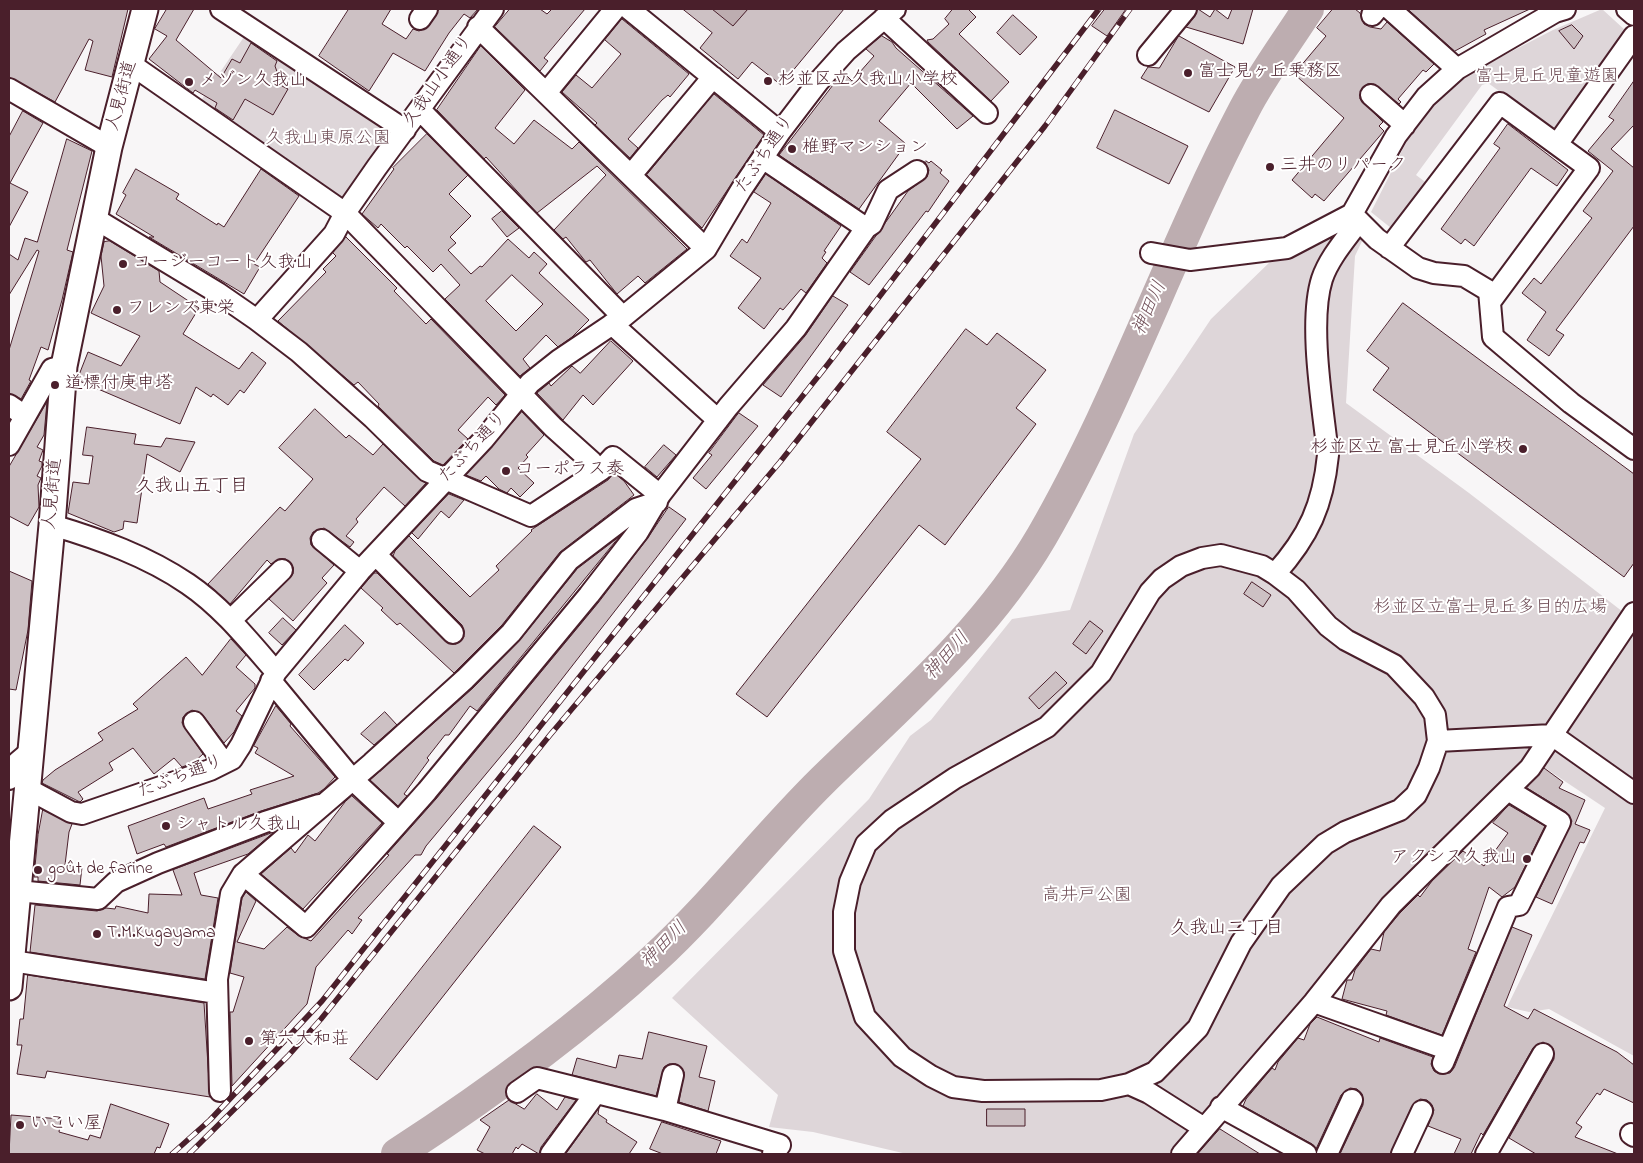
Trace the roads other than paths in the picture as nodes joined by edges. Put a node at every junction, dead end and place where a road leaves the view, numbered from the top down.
1 (145, 9) edge
2 (221, 9) edge
3 (493, 9) edge
4 (615, 9) edge
5 (629, 9) edge
6 (1186, 9) edge
7 (1564, 9) edge
8 (1627, 9) edge
9 (1380, 11) edge
10 (889, 14) edge
11 (1634, 15) edge
12 (478, 27) junction
13 (1634, 36) edge
14 (1148, 55) dead end
15 (132, 65) junction
16 (1457, 69) junction
17 (713, 77) junction
18 (9, 89) edge
19 (546, 93) junction
20 (1371, 95) dead end
21 (420, 110) junction
22 (987, 112) dead end
23 (1405, 125) junction
24 (405, 130) junction
25 (780, 132) junction
26 (1558, 143) junction
27 (110, 147) junction
28 (764, 159) junction
29 (918, 171) dead end
30 (630, 175) junction
31 (345, 213) junction
32 (94, 218) junction
33 (1356, 218) junction
34 (866, 228) junction
35 (1389, 248) junction
36 (706, 250) junction
37 (1163, 256) dead end
38 (1490, 302) junction
39 (257, 320) junction
40 (618, 321) junction
41 (64, 366) junction
42 (523, 394) junction
43 (17, 411) edge
44 (718, 420) junction
45 (9, 445) edge
46 (1634, 449) edge
47 (592, 462) dead end
48 (446, 479) junction
49 (658, 498) junction
50 (52, 525) junction
51 (322, 540) dead end
52 (376, 555) junction
53 (282, 570) dead end
54 (360, 571) junction
55 (1276, 574) junction
56 (1634, 613) edge
57 (231, 620) junction
58 (453, 633) dead end
59 (274, 676) junction
60 (194, 722) dead end
61 (1552, 735) junction
62 (1438, 741) junction
63 (224, 763) junction
64 (19, 768) edge
65 (352, 779) junction
66 (1508, 790) junction
67 (1634, 794) edge
68 (323, 804) junction
69 (398, 822) junction
70 (243, 874) junction
71 (18, 891) junction
72 (12, 961) junction
73 (9, 987) edge
74 (217, 993) junction
75 (1314, 1002) junction
76 (1543, 1054) dead end
77 (673, 1075) dead end
78 (1129, 1084) junction
79 (220, 1091) dead end
80 (517, 1092) dead end
81 (595, 1094) junction
82 (1352, 1100) dead end
83 (1221, 1107) junction
84 (665, 1110) junction
85 (1422, 1110) dead end
86 (1204, 1128) junction
87 (551, 1154) edge
88 (773, 1154) edge
89 (1182, 1154) edge
90 (1306, 1154) edge
91 (1327, 1154) edge
92 (1402, 1154) edge
93 (1486, 1154) edge

1 - 15 main road, 人見街道
2 - 24 street
3 - 12 street, 久我山小通り
4 - 19 street
5 - 17 street
6 - 14 street
7 - 16 street
8 - 11 street
9 - 16 street
10 - 22 street
10 - 25 street, たぶち通り
12 - 19 street
12 - 21 street, 久我山小通り
13 - 26 street
15 - 27 main road, 人見街道
15 - 31 street
16 - 23 street
17 - 25 street
17 - 30 street
18 - 27 street
19 - 30 street
20 - 23 street
21 - 24 street, 久我山小通り
21 - 40 street
23 - 33 street
24 - 31 street, 久我山小通り
25 - 28 street, たぶち通り
26 - 35 street
26 - 38 street
27 - 32 main road, 人見街道
28 - 34 street
28 - 36 street, たぶち通り
29 - 34 street
30 - 36 street
31 - 39 street, 久我山小通り
31 - 42 street
32 - 39 street
32 - 41 main road, 人見街道
33 - 35 street
33 - 37 street
33 - 55 street
34 - 44 street
35 - 38 street
36 - 40 street, たぶち通り
38 - 46 street
39 - 48 street
40 - 42 street, たぶち通り
40 - 44 street
41 - 43 street
41 - 50 main road, 人見街道
42 - 47 street
42 - 48 street, たぶち通り
43 - 45 street
44 - 49 street
48 - 49 street
48 - 52 street, たぶち通り
49 - 65 street
49 - 69 street
50 - 57 street
50 - 64 main road, 人見街道
51 - 54 street
52 - 54 street, たぶち通り
52 - 58 street
53 - 57 street
54 - 59 street, たぶち通り
55 - 62 street
55 - 78 street
56 - 61 street
57 - 59 street
59 - 63 street, たぶち通り
59 - 65 street
60 - 63 street
61 - 62 street
61 - 66 street
61 - 67 street
62 - 78 street
63 - 64 street, たぶち通り
64 - 71 main road, 人見街道
65 - 68 street
65 - 69 street
66 - 75 street
66 - 75 street
68 - 70 street
68 - 71 street
69 - 70 street
70 - 74 street
71 - 72 main road, 人見街道
72 - 73 main road, 人見街道
72 - 74 street
74 - 79 street
75 - 83 street
76 - 93 street
77 - 84 street
78 - 86 street
80 - 81 street
81 - 84 street
81 - 87 street
82 - 91 street
83 - 86 street
83 - 90 street
84 - 88 street
85 - 92 street
86 - 89 street

